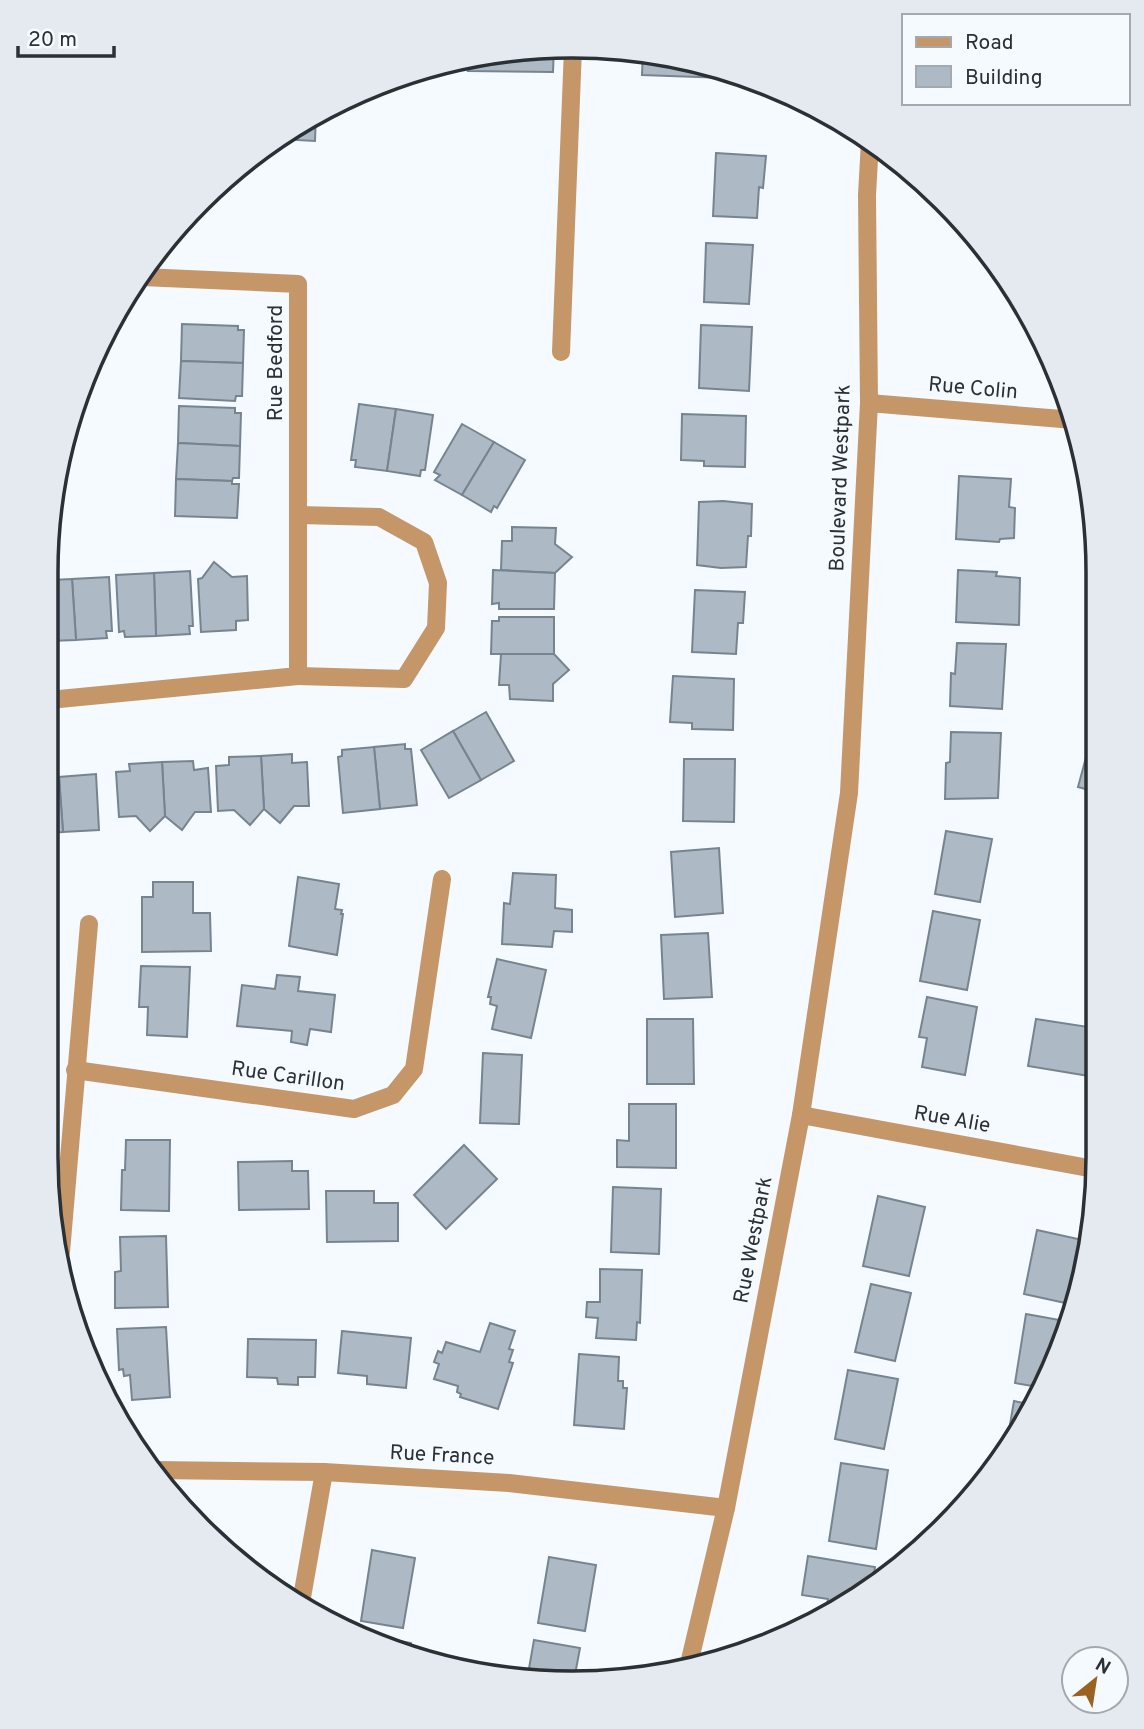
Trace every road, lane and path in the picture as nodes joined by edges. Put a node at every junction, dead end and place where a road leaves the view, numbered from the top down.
1 (573, 58) edge
2 (869, 152) edge
3 (150, 277) edge
4 (561, 352) dead end
5 (869, 403) junction
6 (1063, 419) edge
7 (299, 515) junction
8 (298, 676) junction
9 (58, 699) edge
10 (846, 816) joint
11 (442, 879) dead end
12 (89, 924) dead end
13 (75, 1070) junction
14 (801, 1115) junction
15 (1086, 1167) edge
16 (63, 1228) edge
17 (164, 1470) edge
18 (324, 1472) junction
19 (726, 1508) junction
20 (302, 1595) edge
21 (691, 1657) edge

1 - 4 street
2 - 5 street, Boulevard Westpark
3 - 7 street, Rue Bedford
5 - 6 street, Rue Colin
5 - 10 street, Boulevard Westpark
7 - 8 street, Rue Bedford
7 - 8 street
8 - 9 street
10 - 14 street, Rue Westpark
11 - 13 street, Rue Carillon
12 - 13 street
13 - 16 street
14 - 15 street, Rue Alie
14 - 19 street, Rue Westpark
17 - 18 street, Rue France
18 - 19 street, Rue France
18 - 20 street
19 - 21 street, Rue Westpark

